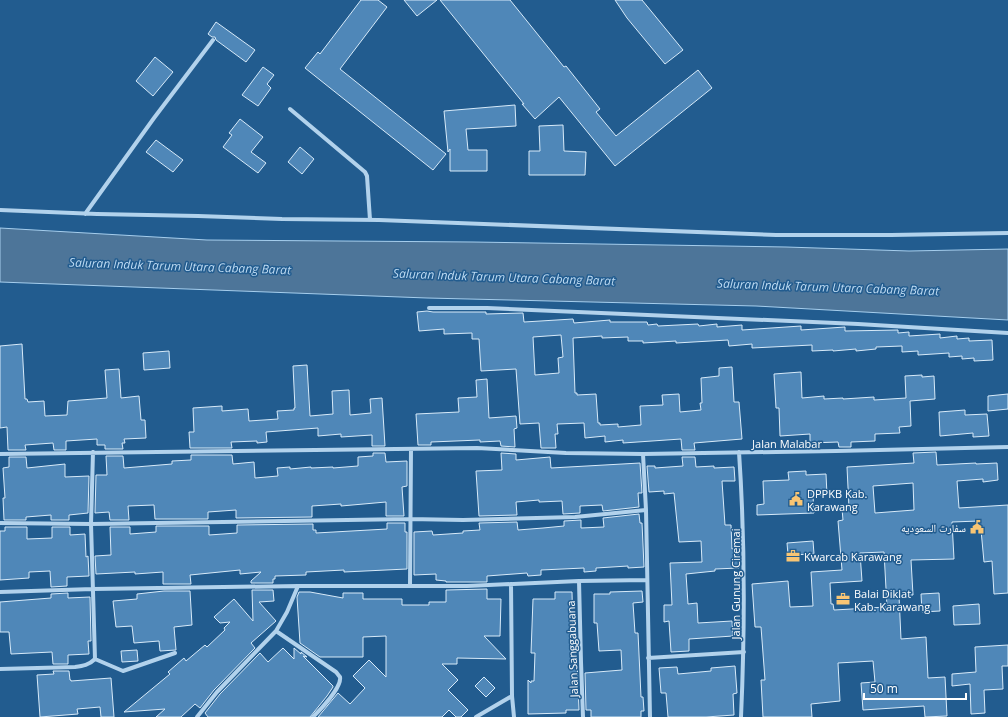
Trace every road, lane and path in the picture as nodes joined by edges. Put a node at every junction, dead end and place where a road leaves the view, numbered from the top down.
1 (214, 40) dead end
2 (290, 109) dead end
3 (0, 210) edge
4 (85, 214) junction
5 (370, 220) junction
6 (1008, 233) edge
7 (429, 308) dead end
8 (1008, 333) edge
9 (1008, 447) edge
10 (410, 449) junction
11 (93, 452) junction
12 (739, 452) junction
13 (0, 454) edge
14 (643, 454) junction
15 (646, 510) junction
16 (409, 519) junction
17 (0, 523) edge
18 (91, 524) junction
19 (647, 580) junction
20 (579, 581) junction
21 (511, 584) junction
22 (410, 585) junction
23 (298, 586) junction
24 (93, 589) junction
25 (0, 592) edge
26 (276, 631) junction
27 (744, 652) junction
28 (175, 653) dead end
29 (648, 658) junction
30 (96, 659) junction
31 (0, 669) edge
32 (512, 696) junction
33 (197, 717) edge
34 (313, 717) edge
35 (476, 717) edge
36 (514, 717) edge
37 (583, 717) edge
38 (650, 717) edge
39 (741, 717) edge

1 - 4 street
2 - 5 street
3 - 4 street
4 - 5 street
5 - 6 street
7 - 8 street
9 - 12 street, Jalan Malabar
10 - 11 street, Jalan Malabar
10 - 14 street, Jalan Malabar
10 - 16 street
11 - 13 street, Jalan Malabar
11 - 18 street
12 - 14 street, Jalan Malabar
12 - 27 street, Jalan Gunung Ciremai
14 - 15 street
15 - 16 street
15 - 19 street
16 - 18 street
16 - 22 street
17 - 18 street
18 - 24 street
19 - 20 street
19 - 29 street
20 - 21 street
20 - 37 street, Jalan Sanggabuana
21 - 22 street
21 - 32 street
22 - 23 street
23 - 24 street
23 - 26 street
24 - 25 street
24 - 30 street
26 - 33 street
26 - 34 street
27 - 29 street
27 - 39 street, Jalan Gunung Ciremai
28 - 30 street
29 - 38 street
30 - 31 street
32 - 35 street
32 - 36 street

